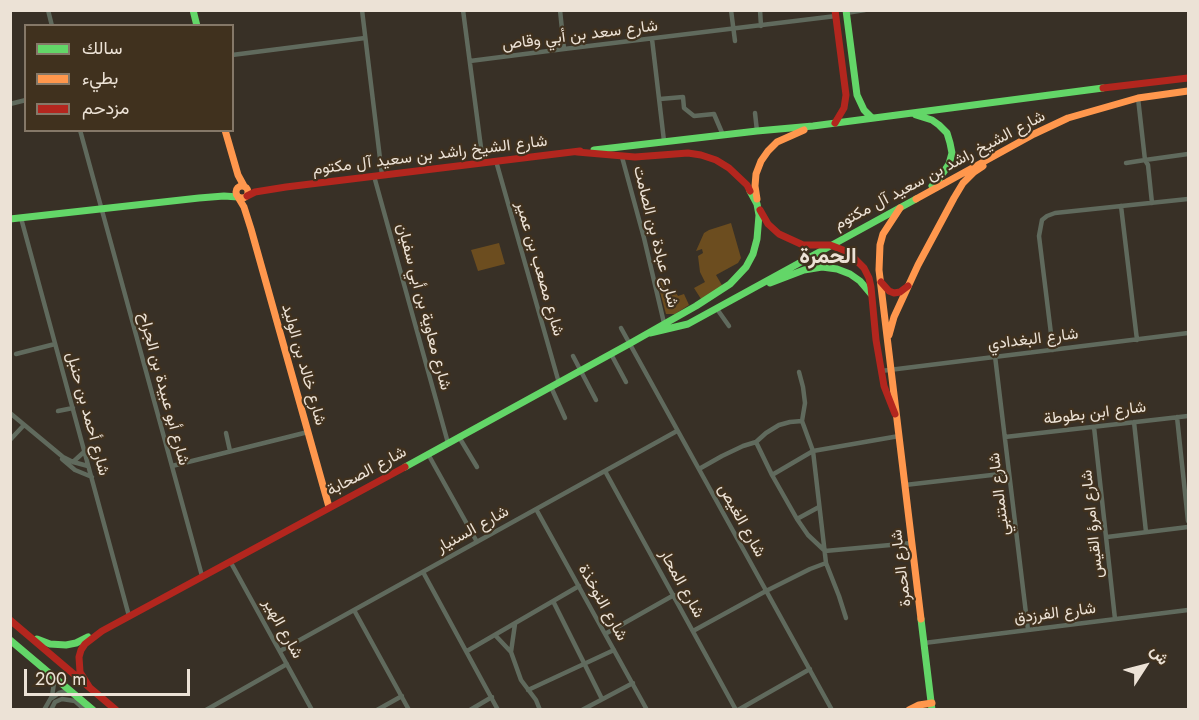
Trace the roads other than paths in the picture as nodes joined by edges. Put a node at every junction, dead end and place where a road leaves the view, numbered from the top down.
1 (362, 10) edge
2 (463, 10) edge
3 (560, 10) edge
4 (732, 10) edge
5 (760, 10) edge
6 (865, 10) edge
7 (846, 12) edge
8 (836, 13) edge
9 (761, 26) junction
10 (734, 29) junction
11 (365, 38) junction
12 (652, 39) junction
13 (735, 40) dead end
14 (564, 48) junction
15 (234, 55) edge
16 (470, 62) junction
17 (1188, 78) edge
18 (1188, 91) edge
19 (1180, 92) junction
20 (1138, 98) junction
21 (1188, 98) edge
22 (660, 99) junction
23 (755, 113) dead end
24 (911, 113) junction
25 (872, 118) junction
26 (835, 123) junction
27 (813, 126) junction
28 (757, 131) junction
29 (81, 132) edge
30 (226, 132) edge
31 (723, 135) junction
32 (664, 141) junction
33 (622, 146) junction
34 (1002, 151) junction
35 (577, 152) junction
36 (1188, 154) edge
37 (622, 157) junction
38 (1145, 160) junction
39 (496, 161) junction
40 (483, 163) junction
41 (1126, 163) dead end
42 (378, 176) junction
43 (241, 187) junction
44 (286, 187) junction
45 (923, 194) junction
46 (242, 197) junction
47 (199, 198) junction
48 (1188, 200) edge
49 (1152, 203) junction
50 (757, 204) junction
51 (901, 206) junction
52 (1121, 206) junction
53 (101, 209) junction
54 (21, 218) junction
55 (10, 219) edge
56 (830, 245) junction
57 (880, 281) junction
58 (910, 284) junction
59 (751, 290) junction
60 (873, 298) junction
61 (717, 309) junction
62 (47, 311) junction
63 (38, 314) dead end
64 (664, 323) junction
65 (729, 326) dead end
66 (621, 328) dead end
67 (1188, 333) edge
68 (644, 334) junction
69 (1137, 339) junction
70 (888, 343) junction
71 (55, 344) junction
72 (629, 344) junction
73 (1053, 350) junction
74 (16, 354) dead end
75 (611, 354) junction
76 (573, 356) dead end
77 (995, 356) junction
78 (891, 369) junction
79 (581, 370) junction
80 (881, 371) junction
81 (799, 372) dead end
82 (559, 382) junction
83 (626, 382) dead end
84 (551, 387) junction
85 (596, 400) dead end
86 (73, 408) junction
87 (58, 411) dead end
88 (10, 413) edge
89 (1188, 416) edge
90 (1177, 417) junction
91 (565, 418) dead end
92 (802, 421) junction
93 (898, 422) junction
94 (1134, 422) junction
95 (24, 424) junction
96 (1094, 426) junction
97 (677, 431) junction
98 (308, 432) junction
99 (226, 433) dead end
100 (899, 436) junction
101 (459, 437) junction
102 (1005, 437) junction
103 (10, 440) edge
104 (756, 442) junction
105 (448, 443) junction
106 (230, 451) junction
107 (813, 451) junction
108 (85, 452) junction
109 (59, 454) junction
110 (428, 454) junction
111 (73, 462) junction
112 (88, 466) junction
113 (172, 466) junction
114 (477, 467) dead end
115 (699, 469) junction
116 (605, 471) junction
117 (1186, 472) edge
118 (1009, 473) junction
119 (772, 476) junction
120 (92, 477) junction
121 (905, 485) junction
122 (330, 507) junction
123 (819, 507) junction
124 (536, 509) junction
125 (797, 519) junction
126 (1188, 520) edge
127 (1188, 527) edge
128 (1146, 532) junction
129 (1107, 537) junction
130 (477, 542) junction
131 (912, 543) junction
132 (825, 551) junction
133 (230, 561) junction
134 (826, 563) junction
135 (423, 572) junction
136 (202, 576) junction
137 (579, 586) junction
138 (766, 591) junction
139 (674, 595) junction
140 (553, 601) junction
141 (354, 610) junction
142 (1188, 610) edge
143 (129, 616) junction
144 (846, 618) dead end
145 (1115, 619) junction
146 (10, 620) edge
147 (515, 624) junction
148 (1028, 630) junction
149 (102, 631) junction
150 (693, 631) junction
151 (26, 634) junction
152 (605, 634) junction
153 (495, 635) junction
154 (10, 639) edge
155 (924, 643) junction
156 (614, 650) junction
157 (280, 651) junction
158 (466, 651) junction
159 (511, 652) junction
160 (584, 663) junction
161 (287, 664) junction
162 (810, 669) junction
163 (55, 677) junction
164 (633, 683) junction
165 (90, 688) junction
166 (70, 690) junction
167 (528, 690) junction
168 (402, 696) junction
169 (492, 697) junction
170 (602, 699) junction
171 (51, 700) junction
172 (932, 706) edge
173 (44, 710) edge
174 (51, 710) edge
175 (85, 710) edge
176 (93, 710) edge
177 (116, 710) edge
178 (206, 710) edge
179 (312, 710) edge
180 (377, 710) edge
181 (409, 710) edge
182 (470, 710) edge
183 (498, 710) edge
184 (540, 710) edge
185 (582, 710) edge
186 (647, 710) edge
187 (737, 710) edge
188 (832, 710) edge
189 (909, 710) edge

1 - 11 street, شارع معاوية بن أبي سفيان
2 - 16 street
3 - 14 street
4 - 10 street
5 - 9 street
6 - 7 street
7 - 25 street
8 - 9 street, شارع سعد بن أبي وقاص
8 - 26 street
9 - 10 street, شارع سعد بن أبي وقاص
10 - 12 street, شارع سعد بن أبي وقاص
10 - 13 street
11 - 15 street
11 - 42 street, شارع معاوية بن أبي سفيان
12 - 14 street, شارع سعد بن أبي وقاص
12 - 22 street
14 - 16 street, شارع سعد بن أبي وقاص
16 - 40 street
17 - 24 street, شارع الشيخ راشد بن سعيد آل مكتوم
18 - 19 street, شارع الشيخ راشد بن سعيد آل مكتوم
19 - 20 street, شارع الشيخ راشد بن سعيد آل مكتوم
19 - 21 street
20 - 34 street, شارع الشيخ راشد بن سعيد آل مكتوم
20 - 38 street
22 - 31 street
22 - 32 street
23 - 28 street
24 - 25 street, شارع الشيخ راشد بن سعيد آل مكتوم
24 - 45 street
25 - 26 street, شارع الشيخ راشد بن سعيد آل مكتوم
26 - 27 street, شارع الشيخ راشد بن سعيد آل مكتوم
27 - 28 street, شارع الشيخ راشد بن سعيد آل مكتوم
27 - 50 street
28 - 31 street, شارع الشيخ راشد بن سعيد آل مكتوم
29 - 53 street, شارع أبو عبيدة بن الجراح
30 - 43 street
31 - 32 street, شارع الشيخ راشد بن سعيد آل مكتوم
32 - 33 street, شارع الشيخ راشد بن سعيد آل مكتوم
33 - 35 street, شارع الشيخ راشد بن سعيد آل مكتوم
33 - 37 street
34 - 45 street, شارع الشيخ راشد بن سعيد آل مكتوم
34 - 58 street
35 - 37 street, شارع الشيخ راشد بن سعيد آل مكتوم
35 - 39 street, شارع الشيخ راشد بن سعيد آل مكتوم
36 - 38 street
37 - 50 street, شارع الشيخ راشد بن سعيد آل مكتوم
37 - 64 street, شارع عبادة بن الصامت
38 - 41 street
38 - 49 street
39 - 40 street, شارع الشيخ راشد بن سعيد آل مكتوم
39 - 82 street, شارع مصعب بن عمير
40 - 42 street, شارع الشيخ راشد بن سعيد آل مكتوم
42 - 44 street, شارع الشيخ راشد بن سعيد آل مكتوم
42 - 105 street, شارع معاوية بن أبي سفيان
43 - 44 street, شارع الشيخ راشد بن سعيد آل مكتوم
43 - 46 street
43 - 46 street
43 - 47 street, شارع الشيخ راشد بن سعيد آل مكتوم
44 - 46 street, شارع الشيخ راشد بن سعيد آل مكتوم
45 - 51 street, شارع الشيخ راشد بن سعيد آل مكتوم
46 - 47 street, شارع الشيخ راشد بن سعيد آل مكتوم
46 - 98 street, شارع خالد بن الوليد
47 - 53 street, شارع الشيخ راشد بن سعيد آل مكتوم
48 - 49 street
49 - 52 street
50 - 56 street
50 - 64 street, شارع الشيخ راشد بن سعيد آل مكتوم
51 - 56 street, شارع الشيخ راشد بن سعيد آل مكتوم
51 - 57 street, شارع الحمرة
52 - 69 street
52 - 73 street
53 - 54 street, شارع الشيخ راشد بن سعيد آل مكتوم
53 - 113 street, شارع أبو عبيدة بن الجراح
54 - 55 street, شارع الشيخ راشد بن سعيد آل مكتوم
54 - 62 street, شارع أحمد بن حنبل
56 - 59 street, شارع الشيخ راشد بن سعيد آل مكتوم
56 - 60 street, شارع الحمرة
57 - 58 street
57 - 70 street, شارع الحمرة
58 - 70 street
59 - 60 street
59 - 61 street, شارع الشيخ راشد بن سعيد آل مكتوم
60 - 80 street, شارع الحمرة
61 - 65 street
61 - 68 street, شارع الشيخ راشد بن سعيد آل مكتوم
62 - 63 street
62 - 71 street, شارع أحمد بن حنبل
64 - 68 street, شارع الشيخ راشد بن سعيد آل مكتوم
66 - 72 street, شارع الغيص
67 - 69 street, شارع البغدادي
68 - 72 street, شارع الصحابة
69 - 73 street, شارع البغدادي
70 - 78 street, شارع الحمرة
71 - 74 street
71 - 86 street, شارع أحمد بن حنبل
72 - 75 street, شارع الصحابة
72 - 97 street, شارع الغيص
73 - 77 street, شارع البغدادي
75 - 79 street, شارع الصحابة
75 - 83 street
76 - 79 street
77 - 78 street, شارع البغدادي
77 - 102 street, شارع المتنبي
78 - 80 street, شارع البغدادي
78 - 93 street, شارع الحمرة
79 - 82 street, شارع الصحابة
79 - 85 street
80 - 93 street, شارع الحمرة
81 - 92 street
82 - 84 street, شارع الصحابة
84 - 91 street
84 - 101 street, شارع الصحابة
86 - 87 street
86 - 108 street, شارع أحمد بن حنبل
88 - 95 street
89 - 90 street, شارع ابن بطوطة
90 - 94 street, شارع ابن بطوطة
90 - 117 street
92 - 104 street
92 - 107 street
93 - 100 street, شارع الحمرة
94 - 96 street, شارع ابن بطوطة
94 - 128 street
95 - 103 street
95 - 109 street
96 - 102 street, شارع ابن بطوطة
96 - 129 street, شارع امرؤ القيس
97 - 115 street, شارع الغيص
97 - 116 street, شارع السنيار
98 - 106 street
98 - 122 street, شارع خالد بن الوليد
99 - 106 street
100 - 107 street
100 - 121 street, شارع الحمرة
101 - 105 street, شارع الصحابة
101 - 114 street
102 - 118 street, شارع المتنبي
104 - 115 street
104 - 119 street
105 - 110 street, شارع الصحابة
106 - 113 street
107 - 119 street
107 - 123 street
108 - 111 street
108 - 112 street, شارع أحمد بن حنبل
109 - 111 street
109 - 120 street
110 - 122 street, شارع الصحابة
110 - 130 street
111 - 112 street
112 - 120 street, شارع أحمد بن حنبل
113 - 136 street, شارع أبو عبيدة بن الجراح
115 - 138 street, شارع الغيص
116 - 124 street, شارع السنيار
116 - 139 street, شارع المحار
117 - 126 street
118 - 121 street
118 - 148 street, شارع المتنبي
119 - 125 street
120 - 143 street, شارع أحمد بن حنبل
121 - 131 street, شارع الحمرة
122 - 133 street, شارع الصحابة
123 - 125 street
123 - 132 street
124 - 130 street, شارع السنيار
124 - 137 street, شارع النوخذة
125 - 132 street
127 - 128 street
128 - 129 street
129 - 145 street, شارع امرؤ القيس
130 - 135 street, شارع السنيار
131 - 132 street
131 - 155 street, شارع الحمرة
132 - 134 street
133 - 136 street, شارع الصحابة
133 - 157 street, شارع الهير
134 - 138 street
134 - 144 street
135 - 141 street, شارع السنيار
135 - 158 street
136 - 143 street, شارع الصحابة
137 - 140 street
137 - 152 street, شارع النوخذة
138 - 150 street
138 - 162 street, شارع الغيص
139 - 150 street, شارع المحار
139 - 152 street
140 - 147 street
140 - 160 street
141 - 157 street, شارع السنيار
141 - 168 street
142 - 145 street, شارع الفرزدق
143 - 149 street, شارع الصحابة
145 - 148 street, شارع الفرزدق
146 - 151 street
147 - 153 street
147 - 159 street
148 - 155 street, شارع الفرزدق
149 - 151 street, شارع الصحابة
149 - 165 street, شارع الصحابة
150 - 187 street, شارع المحار
151 - 165 street
152 - 156 street, شارع النوخذة
153 - 158 street
153 - 159 street
154 - 163 street
155 - 172 street, شارع الحمرة
156 - 160 street
156 - 164 street, شارع النوخذة
157 - 161 street, شارع الهير
158 - 169 street
159 - 167 street
160 - 167 street
160 - 170 street
161 - 178 street
161 - 179 street, شارع الهير
162 - 187 street
162 - 188 street, شارع الغيص
163 - 166 street
163 - 171 street
164 - 170 street
164 - 186 street, شارع النوخذة
165 - 177 street
166 - 171 street
166 - 176 street
167 - 184 street
168 - 180 street
168 - 181 street
169 - 182 street
169 - 183 street
170 - 185 street
171 - 173 street
172 - 189 street
174 - 175 street

